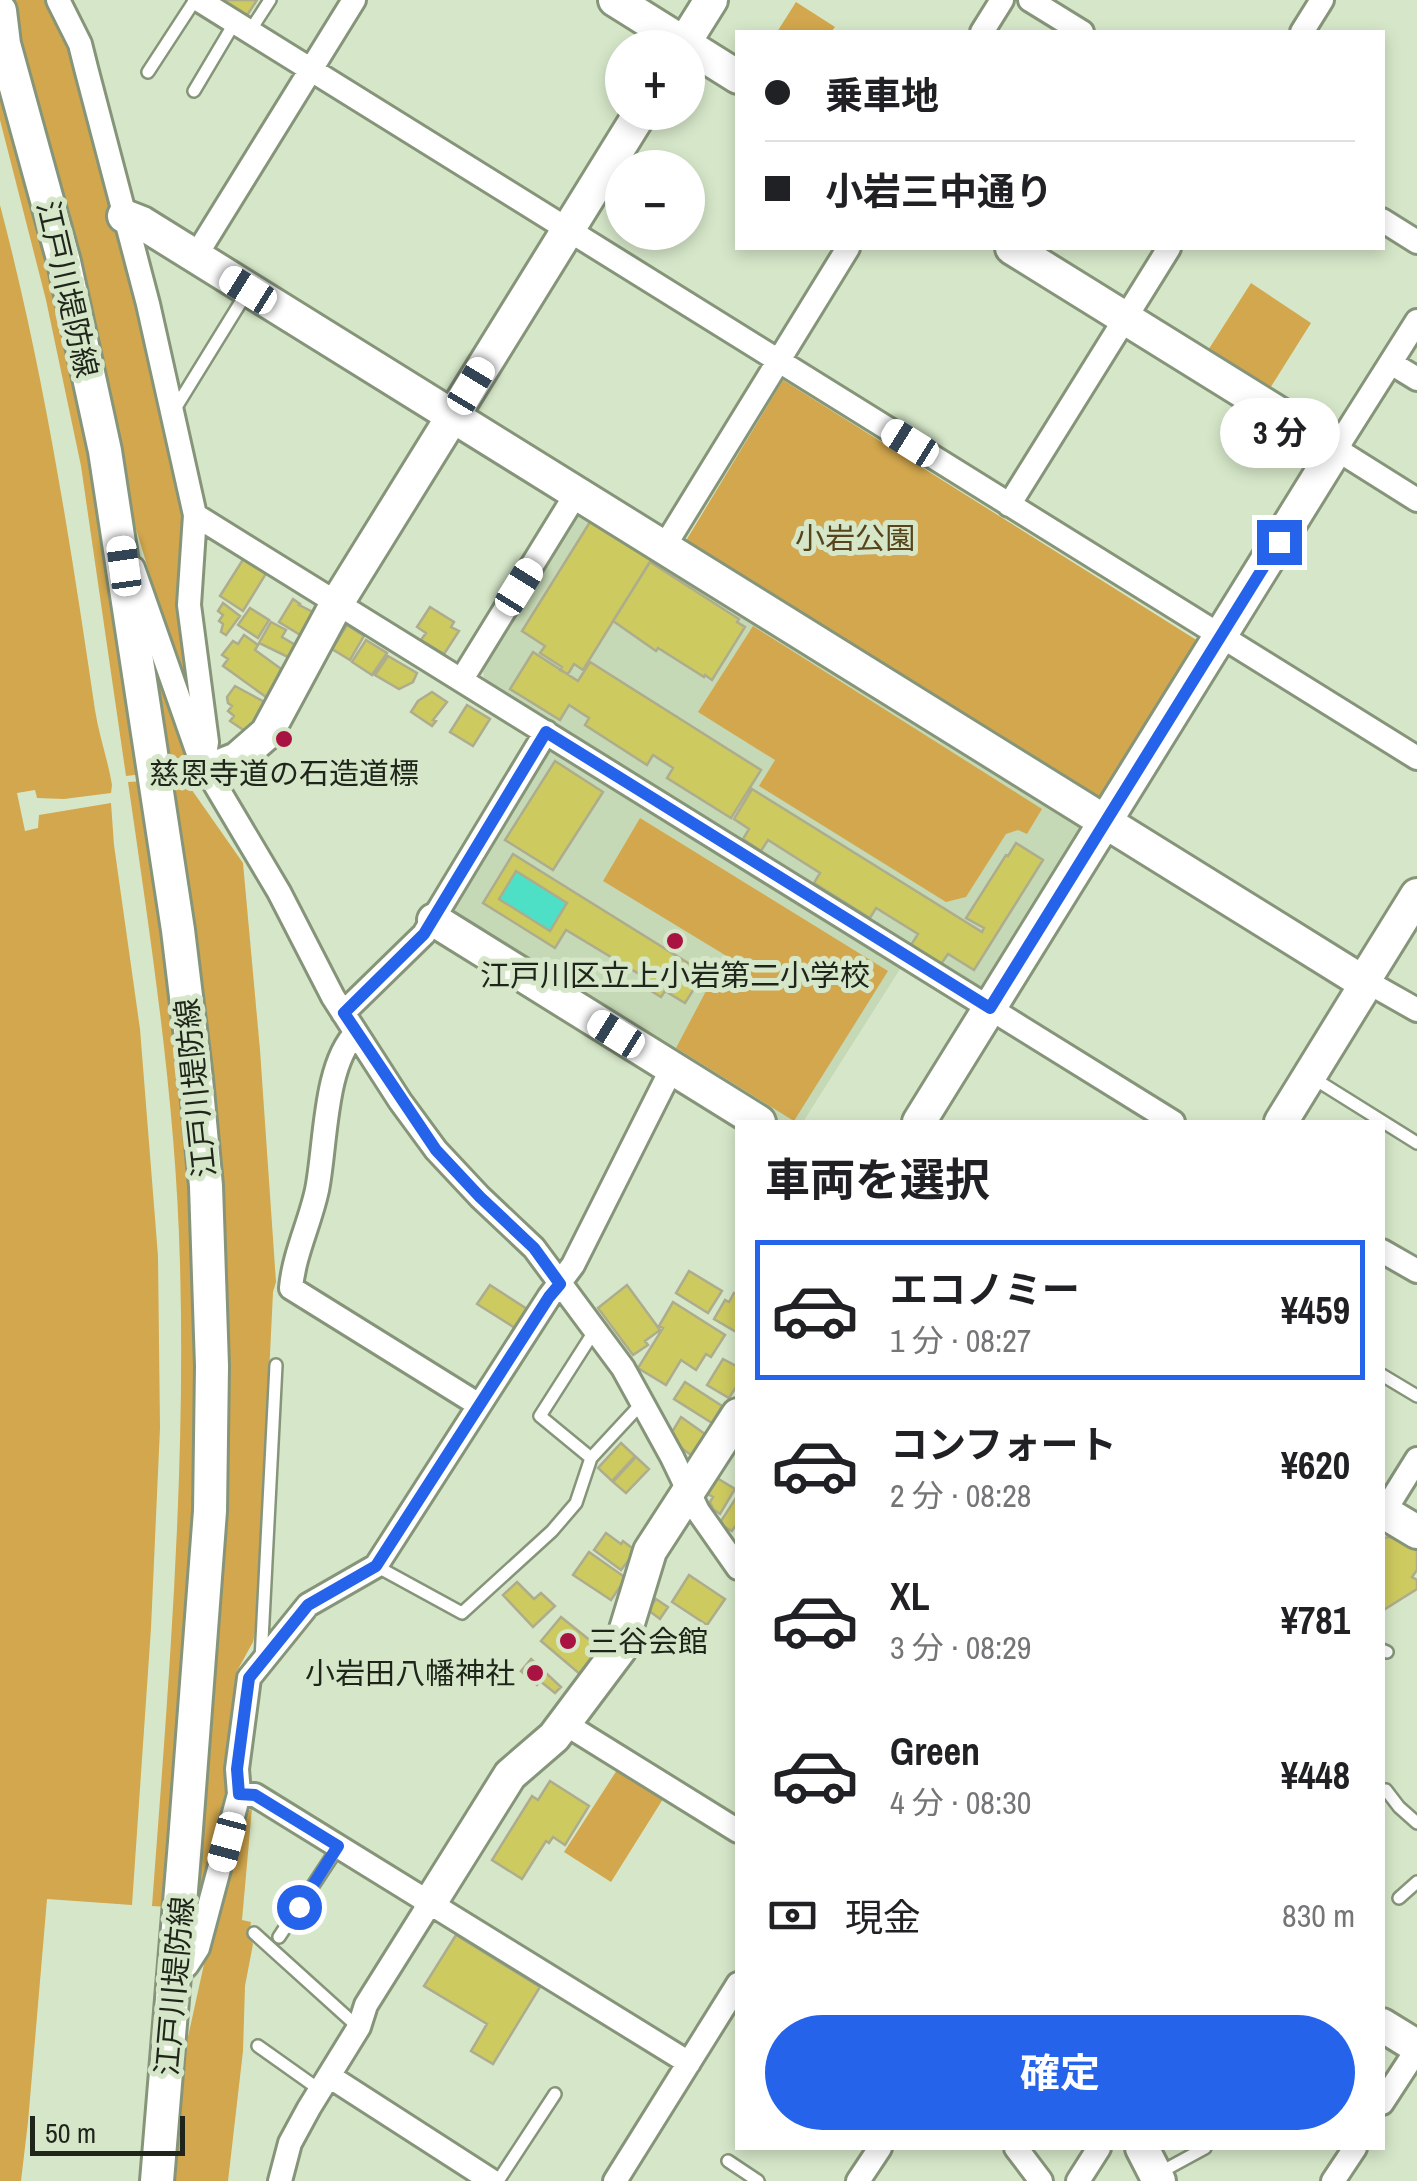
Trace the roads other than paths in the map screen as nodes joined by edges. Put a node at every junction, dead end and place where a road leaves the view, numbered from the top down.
1 (58, 0) edge
2 (197, 0) edge
3 (270, 0) edge
4 (354, 0) edge
5 (615, 0) edge
6 (711, 0) edge
7 (1002, 0) edge
8 (1030, 0) edge
9 (1322, 0) edge
10 (0, 11) edge
11 (243, 27) junction
12 (660, 30) edge
13 (692, 30) edge
14 (983, 30) edge
15 (1079, 30) edge
16 (1303, 30) edge
17 (705, 58) edge
18 (311, 70) junction
19 (148, 72) dead end
20 (735, 75) edge
21 (194, 90) dead end
22 (630, 130) edge
23 (124, 216) junction
24 (1385, 222) edge
25 (568, 229) junction
26 (1417, 242) edge
27 (847, 250) edge
28 (1015, 250) edge
29 (1168, 250) edge
30 (196, 257) junction
31 (248, 290) junction
32 (1125, 318) junction
33 (1417, 321) edge
34 (778, 360) junction
35 (1391, 362) junction
36 (1417, 379) edge
37 (173, 412) junction
38 (452, 416) junction
39 (1336, 449) junction
40 (576, 494) junction
41 (1417, 500) edge
42 (1009, 505) junction
43 (195, 515) junction
44 (118, 528) junction
45 (664, 547) junction
46 (337, 603) junction
47 (1221, 636) junction
48 (462, 680) junction
49 (546, 732) junction
50 (1417, 758) edge
51 (205, 768) junction
52 (1107, 822) junction
53 (1417, 895) edge
54 (434, 920) junction
55 (1363, 981) junction
56 (990, 1008) junction
57 (1417, 1010) edge
58 (350, 1023) junction
59 (672, 1068) junction
60 (1310, 1076) junction
61 (756, 1120) edge
62 (920, 1120) edge
63 (1170, 1120) edge
64 (1282, 1120) edge
65 (1381, 1120) edge
66 (1385, 1122) edge
67 (1417, 1142) edge
68 (1385, 1252) edge
69 (1417, 1271) edge
70 (560, 1284) junction
71 (595, 1330) junction
72 (276, 1365) dead end
73 (1385, 1377) edge
74 (1417, 1396) edge
75 (642, 1403) junction
76 (479, 1405) junction
77 (735, 1420) edge
78 (591, 1458) junction
79 (1417, 1459) edge
80 (688, 1490) junction
81 (1385, 1512) edge
82 (1385, 1515) edge
83 (1417, 1532) edge
84 (735, 1564) edge
85 (376, 1566) junction
86 (260, 1662) junction
87 (564, 1723) junction
88 (1386, 1790) dead end
89 (239, 1794) junction
90 (1417, 1823) edge
91 (735, 1829) edge
92 (338, 1846) junction
93 (1417, 1882) edge
94 (1399, 1898) dead end
95 (430, 1903) junction
96 (254, 1932) dead end
97 (279, 1937) dead end
98 (174, 1978) junction
99 (735, 1989) edge
100 (359, 2027) junction
101 (1385, 2027) edge
102 (1417, 2045) edge
103 (258, 2046) dead end
104 (688, 2063) junction
105 (324, 2083) junction
106 (555, 2094) dead end
107 (1385, 2099) edge
108 (879, 2150) edge
109 (1018, 2150) edge
110 (1098, 2150) edge
111 (1200, 2150) edge
112 (1353, 2150) edge
113 (728, 2161) dead end
114 (1152, 2168) edge
115 (157, 2181) edge
116 (280, 2181) edge
117 (495, 2181) edge
118 (615, 2181) edge
119 (758, 2181) edge
120 (858, 2181) edge
121 (1041, 2181) edge
122 (1078, 2181) edge
123 (1333, 2181) edge

1 - 23 street
2 - 11 street
2 - 19 lane
3 - 11 lane
4 - 18 street
5 - 12 street
6 - 13 street
7 - 14 street
8 - 15 street
9 - 16 street
10 - 44 street, 江戸川堤防線
11 - 18 street
11 - 21 lane
17 - 20 street
18 - 25 street
18 - 30 street
22 - 25 street
23 - 30 street
23 - 37 street
24 - 26 street
25 - 34 street
25 - 38 street
27 - 34 street
28 - 32 street
29 - 32 street
30 - 31 street
31 - 37 lane
31 - 38 street
32 - 39 street
32 - 42 street
33 - 35 street
34 - 42 street
34 - 45 street
35 - 36 street
35 - 39 street
37 - 43 street
38 - 40 street
38 - 46 street
39 - 41 street
39 - 47 street
40 - 45 street
40 - 48 street
42 - 47 street
43 - 46 street
43 - 51 street
44 - 51 street
44 - 98 street, 江戸川堤防線
45 - 52 street
46 - 48 street
46 - 51 street
47 - 50 street
47 - 52 street
48 - 49 street
49 - 54 street
49 - 56 street
51 - 58 street
52 - 55 street
52 - 56 street
53 - 55 street
54 - 58 street
54 - 59 street
55 - 57 street
55 - 60 street
56 - 62 street
56 - 63 street
58 - 70 street
58 - 76 street
59 - 61 street
59 - 70 street
60 - 64 street
60 - 65 lane
66 - 67 lane
68 - 69 street
70 - 71 street
70 - 76 street
71 - 75 street
71 - 78 lane
72 - 86 lane
73 - 74 lane
75 - 78 lane
75 - 80 street
76 - 85 street
77 - 80 street
78 - 85 lane
79 - 81 street
80 - 84 street
80 - 87 street
82 - 83 street
85 - 86 street
86 - 89 street
87 - 91 street
87 - 95 street
88 - 90 lane
89 - 92 street
89 - 98 street
92 - 95 street
92 - 97 lane
93 - 94 lane
95 - 100 street
95 - 104 street
96 - 100 lane
98 - 115 street, 江戸川堤防線
99 - 104 street
100 - 105 street
101 - 102 street
102 - 107 street
103 - 105 lane
104 - 118 street
105 - 116 street
105 - 117 street
106 - 117 lane
108 - 120 street
109 - 121 street
110 - 122 street
111 - 114 lane
112 - 123 street
113 - 119 lane

